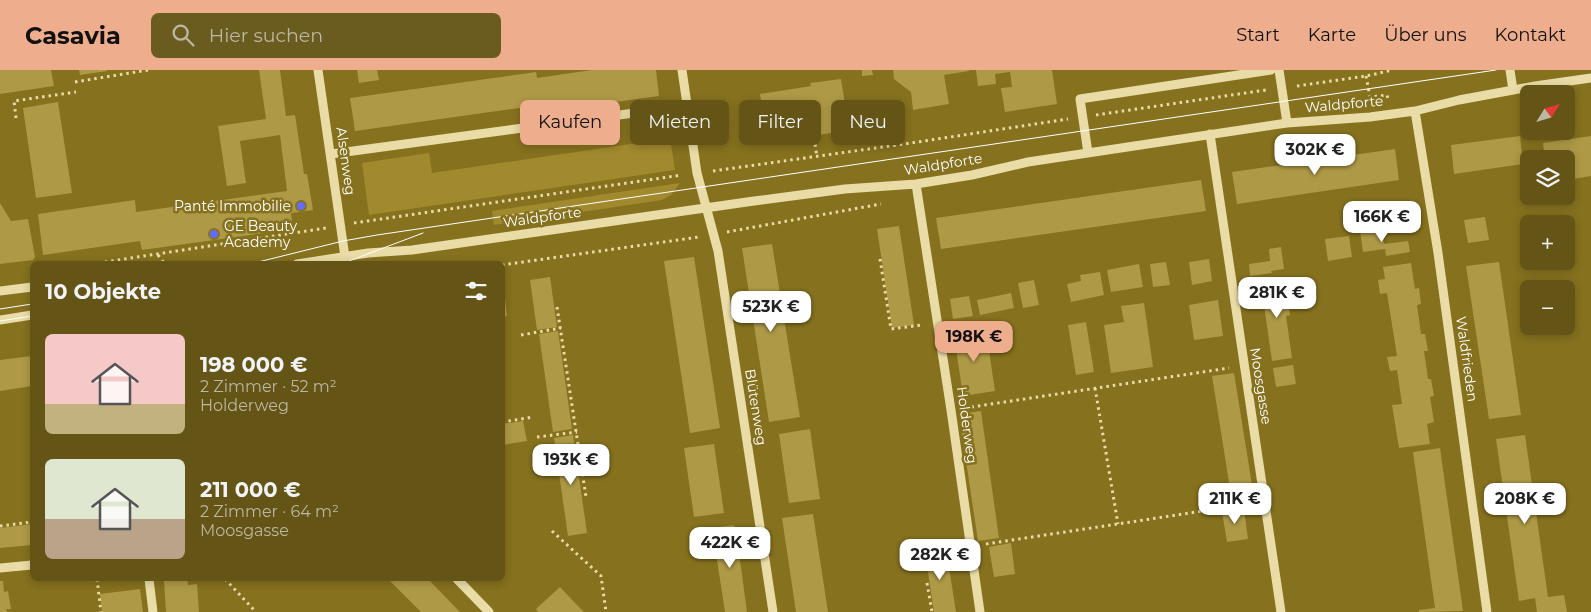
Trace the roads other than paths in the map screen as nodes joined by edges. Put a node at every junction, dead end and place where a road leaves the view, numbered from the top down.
1 (318, 70) edge
2 (682, 70) edge
3 (1272, 70) edge
4 (1279, 70) edge
5 (1510, 70) edge
6 (1591, 78) edge
7 (1513, 90) junction
8 (685, 100) edge
9 (1415, 111) junction
10 (630, 114) edge
11 (1287, 123) junction
12 (1210, 134) junction
13 (692, 145) edge
14 (1088, 153) junction
15 (331, 154) junction
16 (916, 184) junction
17 (706, 207) junction
18 (345, 257) junction
19 (318, 261) edge
20 (30, 287) edge
21 (0, 291) edge
22 (30, 315) edge
23 (0, 320) edge
24 (30, 564) edge
25 (0, 568) edge
26 (148, 581) edge
27 (459, 581) edge
28 (152, 612) edge
29 (489, 612) edge
30 (773, 612) edge
31 (980, 612) edge
32 (1281, 612) edge
33 (1488, 612) edge

1 - 15 street, Alsenweg
2 - 8 street, Blütenweg
3 - 14 street
4 - 11 street
5 - 7 street
6 - 7 street, Waldpforte
7 - 9 street, Waldpforte
9 - 11 street, Waldpforte
9 - 33 street, Waldfrieden
10 - 15 street
11 - 12 street, Waldpforte
12 - 14 street, Waldpforte
12 - 32 street, Moosgasse
13 - 17 street, Blütenweg
14 - 16 street, Waldpforte
15 - 18 street, Alsenweg
16 - 17 street, Waldpforte
16 - 31 street, Holderweg
17 - 18 street, Waldpforte
17 - 30 street, Blütenweg
18 - 19 street, Waldpforte
20 - 21 street
22 - 23 street
24 - 25 street
26 - 28 street
27 - 29 street

